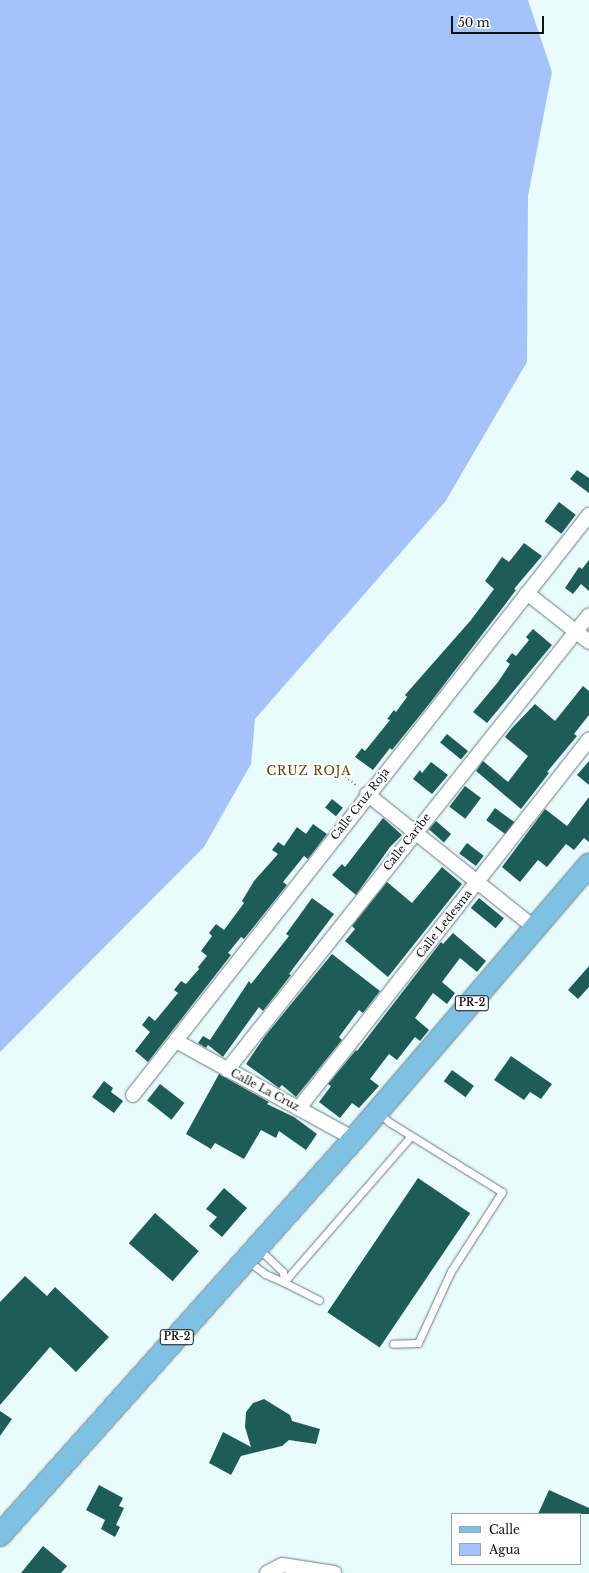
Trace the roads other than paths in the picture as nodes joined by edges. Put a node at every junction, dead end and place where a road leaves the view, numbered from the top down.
1 (589, 514) edge
2 (527, 593) junction
3 (589, 615) edge
4 (576, 631) junction
5 (589, 642) edge
6 (589, 740) edge
7 (367, 794) junction
8 (415, 832) junction
9 (589, 865) edge
10 (477, 882) junction
11 (536, 929) junction
12 (176, 1041) junction
13 (228, 1070) junction
14 (133, 1095) dead end
15 (299, 1108) junction
16 (378, 1112) junction
17 (411, 1136) junction
18 (354, 1139) junction
19 (252, 1253) junction
20 (284, 1282) junction
21 (319, 1300) dead end
22 (393, 1344) dead end
23 (0, 1535) edge
24 (267, 1573) edge
25 (334, 1573) edge

1 - 2 street, Calle Cruz Roja
2 - 4 street
2 - 7 street, Calle Cruz Roja
3 - 4 street, Calle Caribe
4 - 5 street
4 - 8 street, Calle Caribe
6 - 10 street, Calle Ledesma
7 - 8 street
7 - 12 street, Calle Cruz Roja
8 - 10 street
8 - 13 street, Calle Caribe
9 - 11 main road, PR-2
10 - 11 street
10 - 15 street, Calle Ledesma
11 - 16 main road, PR-2
12 - 13 street, Calle La Cruz
12 - 14 street, Calle Cruz Roja
13 - 15 street, Calle La Cruz
15 - 18 street, Calle La Cruz
16 - 17 lane
16 - 18 main road, PR-2
17 - 20 lane
17 - 22 lane
18 - 19 main road, PR-2
19 - 20 lane
19 - 20 lane
19 - 23 main road, PR-2
20 - 21 lane
24 - 25 street

